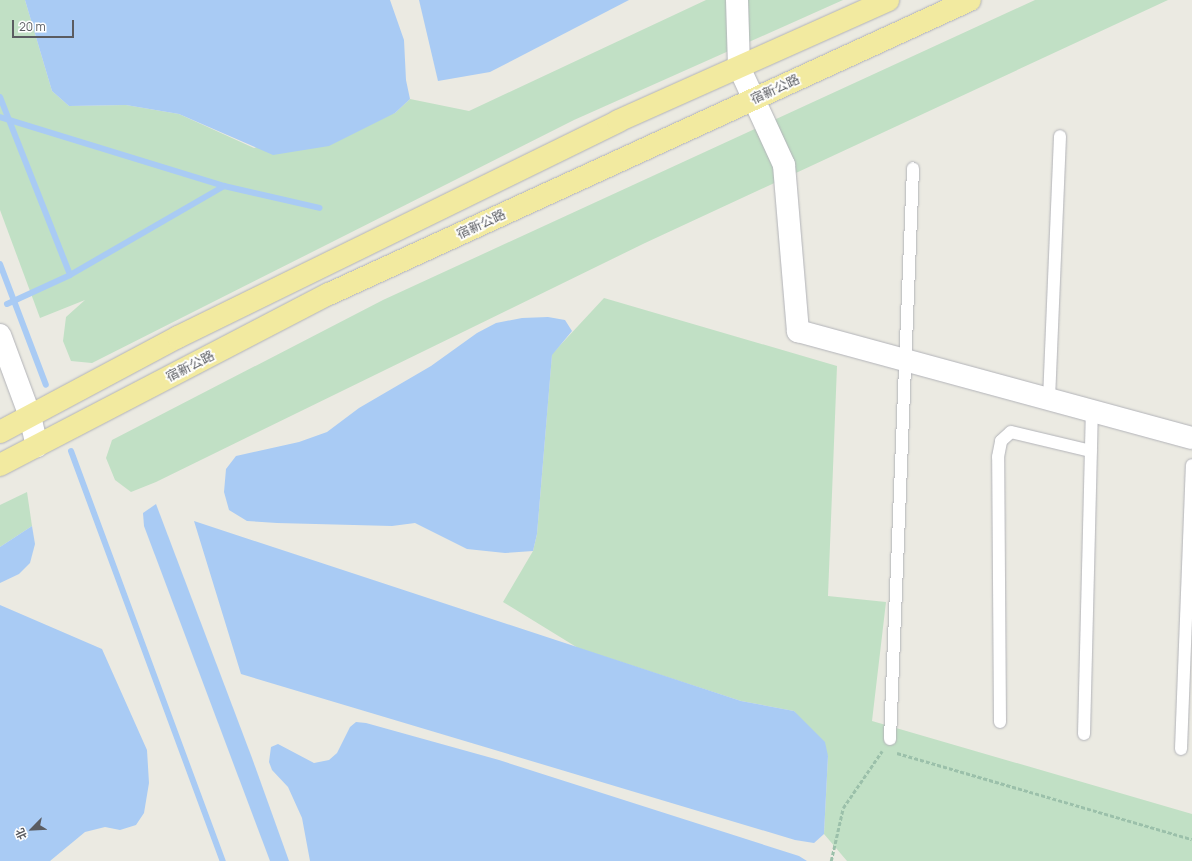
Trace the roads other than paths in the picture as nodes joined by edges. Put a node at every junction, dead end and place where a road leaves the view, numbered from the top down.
1 (737, 0) edge
2 (888, 0) edge
3 (970, 0) edge
4 (739, 67) junction
5 (754, 99) junction
6 (1060, 136) dead end
7 (913, 168) dead end
8 (0, 335) edge
9 (905, 360) junction
10 (1049, 399) junction
11 (1092, 411) junction
12 (30, 416) junction
13 (0, 432) edge
14 (1192, 438) edge
15 (37, 446) junction
16 (1091, 451) junction
17 (0, 465) edge
18 (1192, 465) edge
19 (1000, 722) dead end
20 (1084, 734) dead end
21 (887, 744) road end
22 (1182, 749) dead end

1 - 4 street
2 - 4 highway
3 - 5 highway, 宿新公路
4 - 5 street
4 - 12 highway
5 - 9 street
5 - 15 highway, 宿新公路
6 - 10 lane
7 - 9 lane
8 - 12 street
9 - 10 street
9 - 21 lane
10 - 11 street
11 - 14 street
11 - 16 lane
12 - 13 highway
12 - 15 street
15 - 17 highway, 宿新公路
16 - 19 lane
16 - 20 lane
18 - 22 lane

